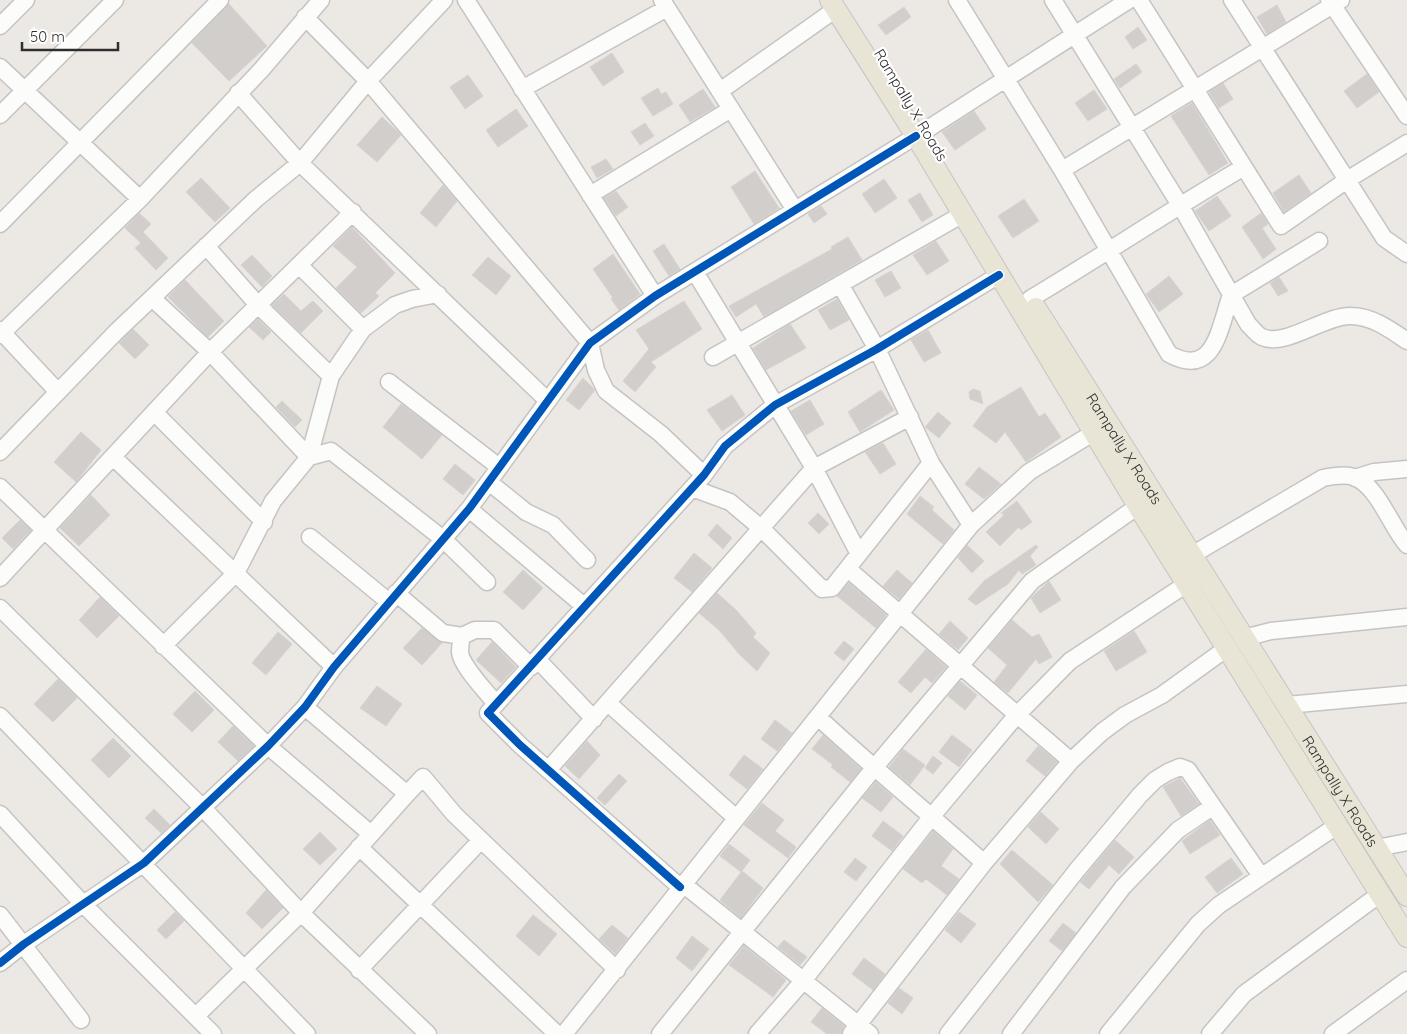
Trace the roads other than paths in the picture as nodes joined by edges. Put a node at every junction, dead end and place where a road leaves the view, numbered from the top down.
1 (26, 0) edge
2 (115, 0) edge
3 (321, 0) edge
4 (444, 0) edge
5 (466, 0) edge
6 (957, 0) edge
7 (1053, 0) edge
8 (1129, 0) edge
9 (1139, 0) edge
10 (1232, 0) edge
11 (1334, 2) edge
12 (210, 3) edge
13 (838, 3) edge
14 (664, 4) edge
15 (306, 18) junction
16 (0, 26) edge
17 (1074, 34) junction
18 (1263, 49) junction
19 (0, 67) edge
20 (1006, 78) junction
21 (368, 81) junction
22 (522, 89) junction
23 (23, 90) junction
24 (1196, 90) junction
25 (720, 91) junction
26 (238, 93) junction
27 (731, 109) junction
28 (0, 114) edge
29 (1407, 116) edge
30 (1131, 127) junction
31 (921, 133) junction
32 (1407, 143) edge
33 (79, 144) junction
34 (300, 164) junction
35 (1244, 167) junction
36 (1062, 170) junction
37 (1347, 180) junction
38 (590, 195) junction
39 (140, 199) junction
40 (1180, 205) junction
41 (795, 210) junction
42 (353, 212) junction
43 (963, 214) junction
44 (0, 224) edge
45 (1318, 241) dead end
46 (206, 246) junction
47 (1109, 251) junction
48 (1407, 254) edge
49 (299, 265) junction
50 (695, 272) junction
51 (999, 275) junction
52 (840, 284) junction
53 (438, 294) junction
54 (1231, 295) junction
55 (655, 296) junction
56 (152, 298) junction
57 (1030, 298) junction
58 (258, 305) junction
59 (363, 329) junction
60 (1, 332) edge
61 (1407, 341) edge
62 (590, 343) junction
63 (740, 344) junction
64 (877, 349) junction
65 (210, 352) junction
66 (713, 358) dead end
67 (331, 376) junction
68 (390, 382) dead end
69 (58, 392) junction
70 (548, 401) junction
71 (775, 405) junction
72 (154, 412) junction
73 (910, 417) junction
74 (1093, 433) junction
75 (0, 452) edge
76 (113, 457) junction
77 (309, 457) junction
78 (931, 463) junction
79 (499, 467) junction
80 (814, 468) junction
81 (1407, 469) edge
82 (704, 475) junction
83 (1355, 478) junction
84 (489, 482) junction
85 (0, 486) edge
86 (692, 488) junction
87 (1138, 506) junction
88 (469, 510) junction
89 (264, 522) junction
90 (971, 526) junction
91 (762, 529) junction
92 (44, 531) junction
93 (310, 536) dead end
94 (1169, 536) junction
95 (443, 539) junction
96 (1407, 545) edge
97 (859, 554) junction
98 (1192, 555) junction
99 (587, 560) dead end
100 (848, 568) junction
101 (236, 573) junction
102 (0, 578) edge
103 (487, 582) dead end
104 (1188, 583) junction
105 (393, 598) junction
106 (584, 606) junction
107 (0, 608) edge
108 (902, 614) junction
109 (1407, 617) edge
110 (462, 636) junction
111 (1244, 638) junction
112 (163, 646) junction
113 (1227, 648) junction
114 (534, 663) junction
115 (960, 664) junction
116 (334, 667) junction
117 (1407, 694) edge
118 (608, 703) junction
119 (496, 704) junction
120 (1287, 705) junction
121 (305, 707) junction
122 (0, 716) edge
123 (1016, 716) junction
124 (819, 718) junction
125 (594, 719) junction
126 (268, 746) junction
127 (1071, 761) junction
128 (874, 768) junction
129 (548, 770) junction
130 (407, 794) junction
131 (202, 808) junction
132 (1212, 808) junction
133 (0, 814) edge
134 (932, 816) junction
135 (736, 818) junction
136 (1338, 825) junction
137 (372, 834) junction
138 (481, 840) junction
139 (1407, 842) edge
140 (359, 848) junction
141 (1376, 848) junction
142 (144, 863) junction
143 (984, 863) junction
144 (1261, 876) junction
145 (681, 886) junction
146 (1380, 894) junction
147 (1407, 896) edge
148 (84, 904) junction
149 (420, 904) junction
150 (301, 913) junction
151 (0, 915) edge
152 (743, 932) junction
153 (1407, 936) edge
154 (24, 944) junction
155 (0, 964) edge
156 (244, 968) junction
157 (359, 970) junction
158 (617, 970) junction
159 (1407, 980) edge
160 (803, 981) junction
161 (196, 1016) junction
162 (81, 1020) dead end
163 (860, 1031) edge
164 (213, 1034) edge
165 (307, 1034) edge
166 (428, 1034) edge
167 (557, 1034) edge
168 (564, 1034) edge
169 (660, 1034) edge
170 (758, 1034) edge
171 (948, 1034) edge
172 (1011, 1034) edge
173 (1108, 1034) edge
174 (1210, 1034) edge
175 (1333, 1034) edge

1 - 16 street
2 - 23 street
3 - 15 street
4 - 21 street
5 - 22 street
6 - 20 street
7 - 17 street
8 - 17 street
9 - 24 street
10 - 18 street
11 - 18 street
11 - 29 street
12 - 33 street
13 - 25 street
13 - 31 main road
14 - 22 street
14 - 25 street
15 - 21 street
15 - 26 street
17 - 20 street
17 - 30 street
18 - 24 street
18 - 37 street
19 - 23 street
20 - 31 street
20 - 36 street
21 - 34 street
21 - 62 street
22 - 38 street
23 - 28 street
23 - 33 street
24 - 30 street
24 - 35 street
25 - 27 street
26 - 34 street
26 - 39 street
27 - 38 street
27 - 41 street
30 - 36 street
30 - 40 street
31 - 41 street
31 - 43 main road
31 - 57 main road, Rampally X Roads
32 - 37 street
33 - 39 street
33 - 44 street
34 - 42 street
34 - 46 street
35 - 37 street
35 - 40 street
36 - 47 street
37 - 48 street
38 - 55 street
39 - 60 street
40 - 47 street
40 - 54 street
41 - 50 street
42 - 49 street
42 - 53 street
43 - 51 main road
43 - 52 street
45 - 54 street
46 - 56 street
46 - 58 street
47 - 54 street
47 - 57 street
49 - 58 street
49 - 59 street
50 - 55 street
50 - 63 street
51 - 64 street
51 - 74 main road
52 - 63 street
52 - 64 street
53 - 59 street
53 - 70 street
54 - 61 street
55 - 62 street
56 - 65 street
56 - 69 street
57 - 94 main road, Rampally X Roads
58 - 65 street
58 - 67 street
59 - 67 street
60 - 69 street
62 - 70 street
62 - 82 street
63 - 66 street
63 - 71 street
64 - 71 street
64 - 73 street
65 - 72 street
65 - 77 street
67 - 77 street
68 - 79 street
69 - 75 street
70 - 79 street
71 - 80 street
71 - 82 street
72 - 76 street
72 - 89 street
73 - 78 street
73 - 80 street
74 - 87 main road
74 - 90 street
76 - 92 street
76 - 101 street
77 - 89 street
77 - 95 street
78 - 90 street
78 - 97 street
79 - 84 street
80 - 91 street
80 - 97 street
81 - 83 street
82 - 86 street
83 - 96 street
83 - 98 street
84 - 88 street
84 - 99 street
85 - 92 street
86 - 91 street
86 - 106 street
87 - 94 main road
87 - 115 street
88 - 95 street
88 - 106 street
89 - 101 street
90 - 108 street
91 - 100 street
91 - 118 street
92 - 102 street
92 - 112 street
93 - 105 street
94 - 98 main road, Rampally X Roads
94 - 104 main road
95 - 103 street
95 - 105 street
97 - 100 street
98 - 111 main road, Rampally X Roads
100 - 108 street
101 - 112 street
101 - 116 street
104 - 113 main road
104 - 123 street
105 - 110 street
105 - 116 street
106 - 114 street
107 - 131 street
108 - 115 street
108 - 124 street
109 - 111 street
110 - 114 street
110 - 119 street
111 - 120 main road, Rampally X Roads
112 - 126 street
113 - 127 street
113 - 136 main road
114 - 119 street
114 - 125 street
115 - 123 street
115 - 128 street
116 - 121 street
117 - 120 street
118 - 125 street
118 - 135 street
119 - 129 street
120 - 141 main road, Rampally X Roads
121 - 126 street
121 - 130 street
122 - 142 street
123 - 127 street
123 - 134 street
124 - 128 street
124 - 135 street
125 - 129 street
126 - 131 street
126 - 137 street
127 - 143 street
128 - 134 street
128 - 152 street
129 - 145 street
130 - 137 street
130 - 138 street
131 - 142 street
131 - 150 street
132 - 144 street
132 - 171 street
132 - 172 street
133 - 148 street
134 - 143 street
134 - 160 street
135 - 145 street
136 - 144 street
136 - 146 main road
137 - 140 street
138 - 149 street
138 - 158 street
139 - 141 street
140 - 149 street
140 - 150 street
141 - 147 main road, Rampally X Roads
142 - 148 street
142 - 156 street
143 - 163 street
144 - 173 street
145 - 152 street
145 - 158 street
146 - 153 main road
146 - 174 street
148 - 154 street
148 - 161 street
149 - 157 street
149 - 167 street
150 - 156 street
150 - 157 street
151 - 154 street
152 - 160 street
152 - 169 street
154 - 155 street
154 - 162 street
156 - 161 street
156 - 165 street
157 - 166 street
158 - 168 street
159 - 175 street
160 - 163 street
160 - 170 street
161 - 164 street

